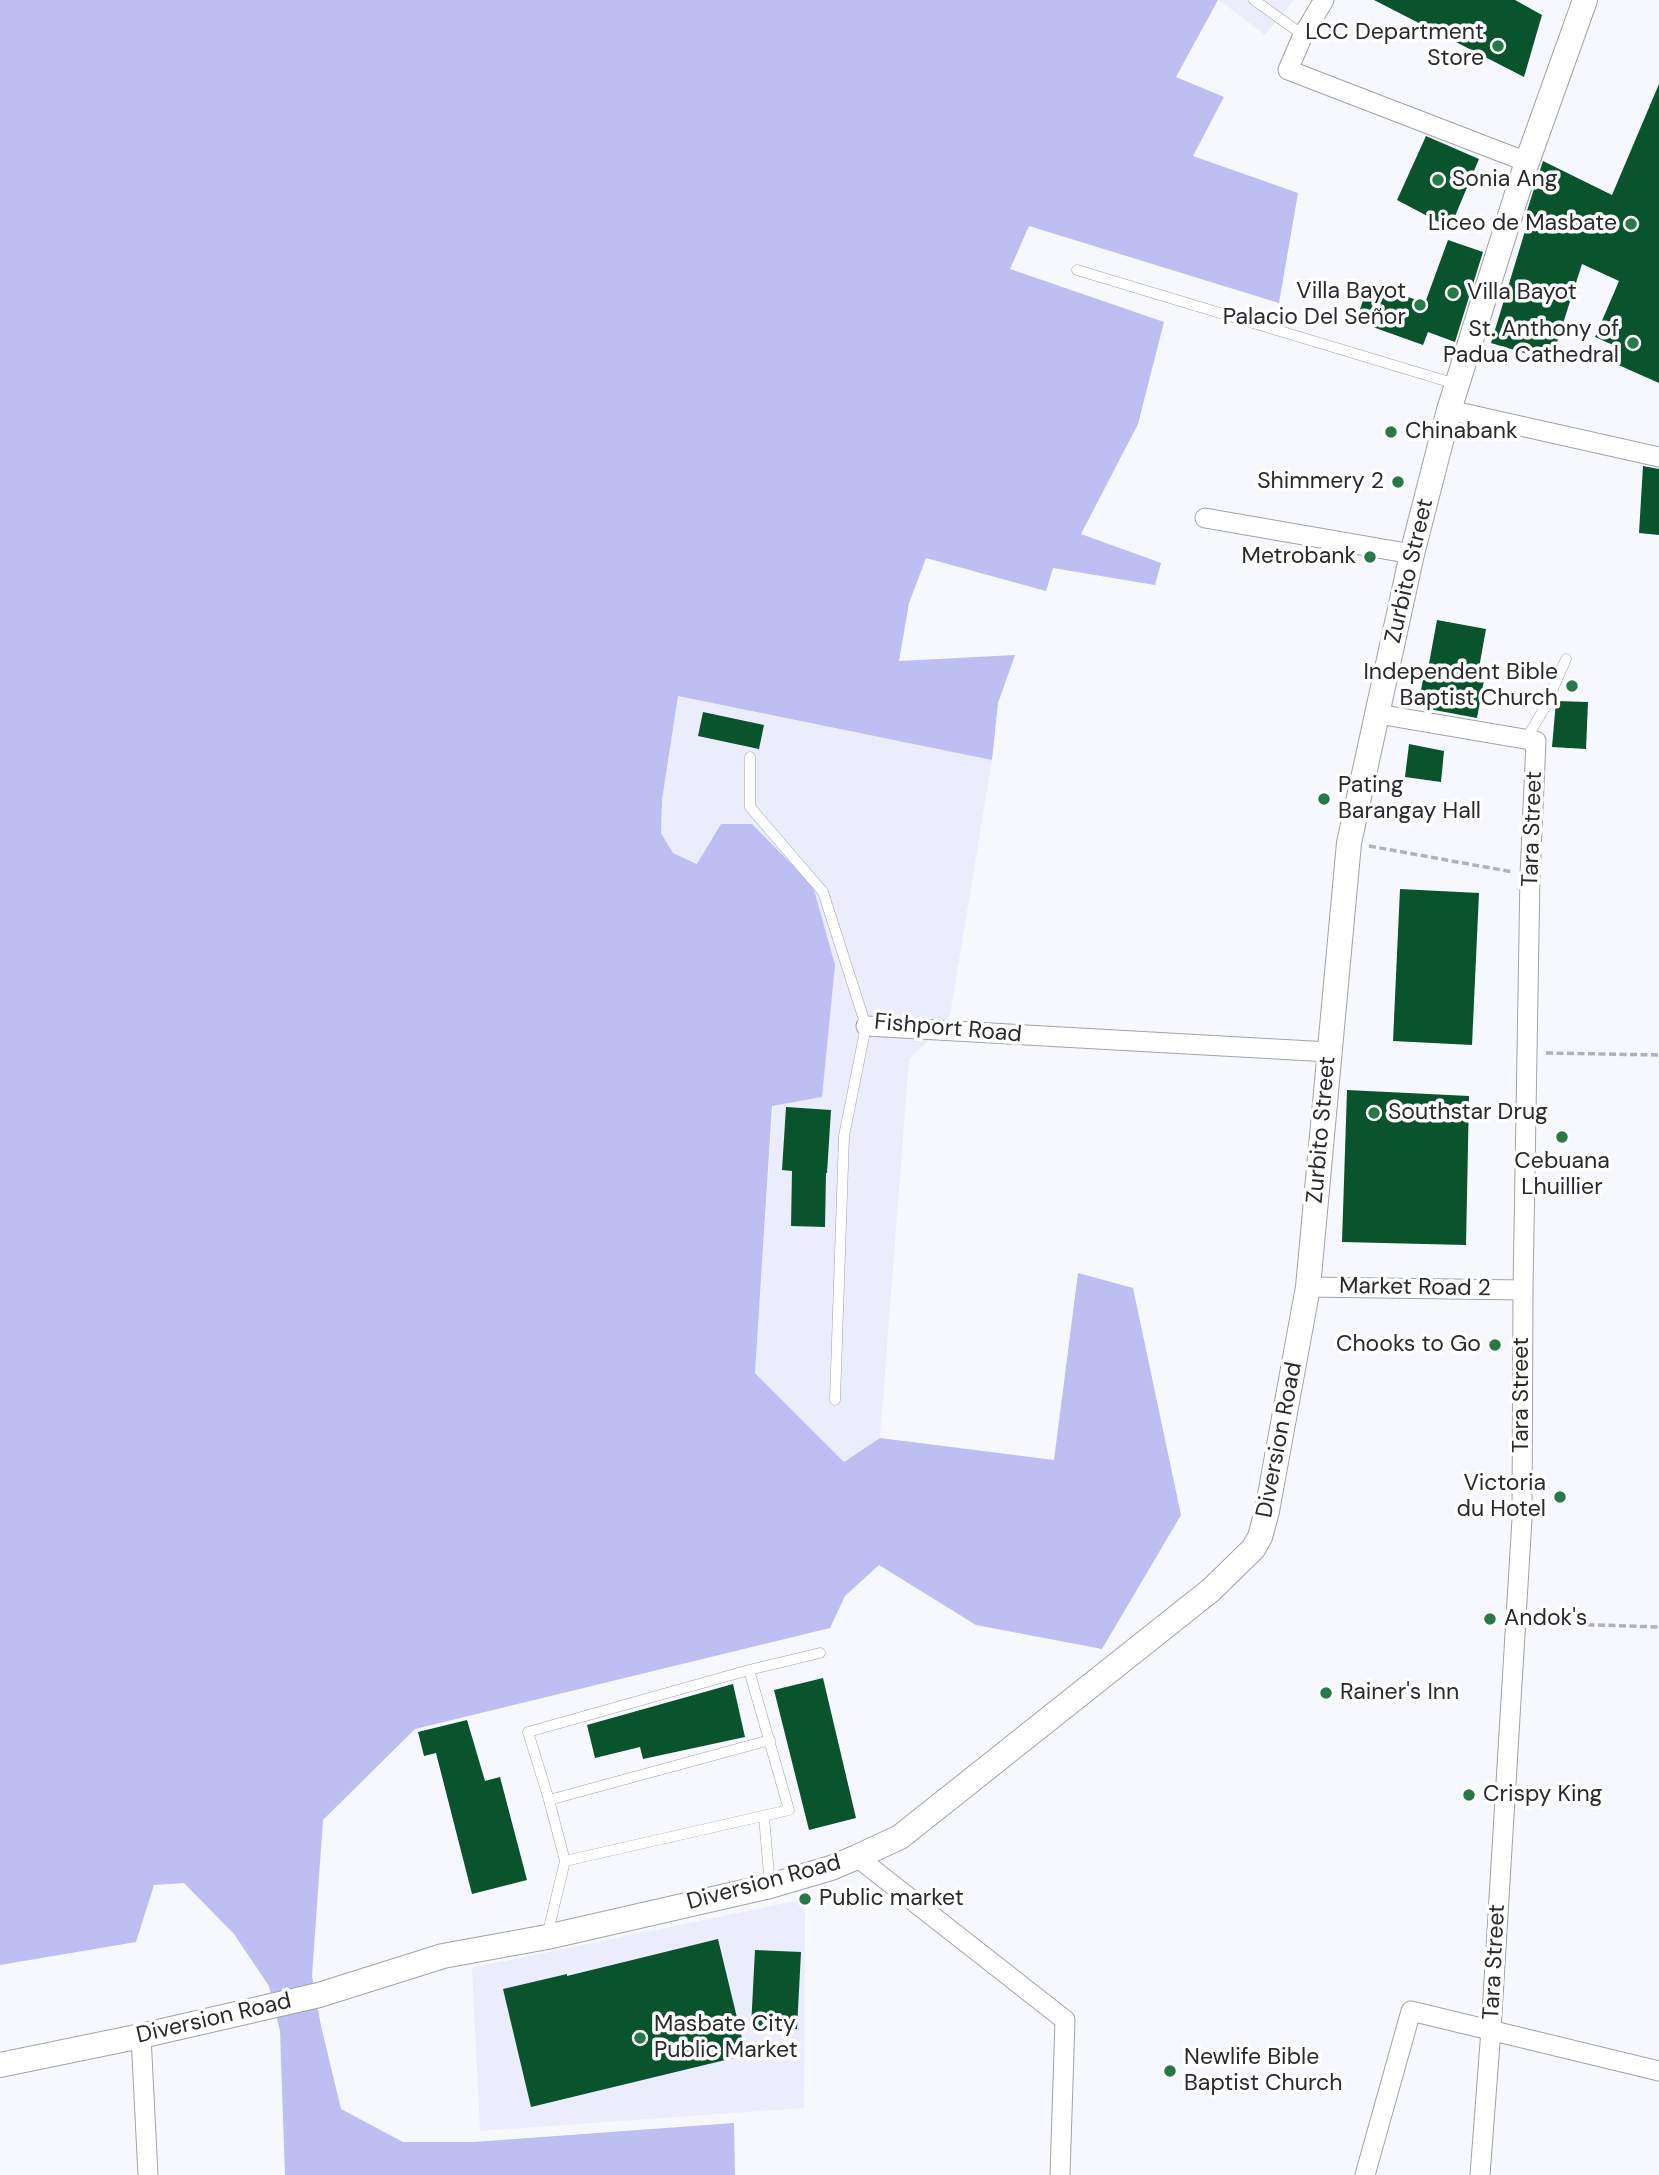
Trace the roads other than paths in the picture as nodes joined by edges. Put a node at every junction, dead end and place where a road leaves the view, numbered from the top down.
1 (1254, 0) edge
2 (1324, 0) edge
3 (1585, 0) edge
4 (1303, 35) junction
5 (1527, 162) junction
6 (1077, 270) dead end
7 (1457, 384) junction
8 (1448, 410) junction
9 (1659, 457) edge
10 (1205, 518) dead end
11 (1412, 554) junction
12 (1566, 659) dead end
13 (1378, 714) junction
14 (1531, 740) junction
15 (750, 757) dead end
16 (866, 1026) junction
17 (1329, 1052) junction
18 (1308, 1287) junction
19 (1522, 1290) junction
20 (835, 1401) dead end
21 (820, 1653) dead end
22 (750, 1670) junction
23 (769, 1740) junction
24 (549, 1800) junction
25 (764, 1817) junction
26 (857, 1857) junction
27 (565, 1861) junction
28 (770, 1886) junction
29 (547, 1937) junction
30 (1492, 2030) junction
31 (141, 2036) junction
32 (0, 2065) edge
33 (1659, 2071) edge
34 (148, 2175) edge
35 (1060, 2175) edge
36 (1365, 2175) edge
37 (1479, 2175) edge

1 - 4 lane
2 - 4 street
3 - 5 street, Zurbito Street
4 - 5 street
5 - 7 street, Zurbito Street
6 - 7 lane
7 - 8 street, Zurbito Street
8 - 9 street
8 - 11 street, Zurbito Street
10 - 11 street
11 - 13 street, Zurbito Street
12 - 14 lane
13 - 14 street
13 - 17 street, Zurbito Street
14 - 19 street, Tara Street
15 - 16 lane, Fishport Road
16 - 17 street, Fishport Road
16 - 20 lane
17 - 18 street, Zurbito Street
18 - 19 street, Market Road 2
18 - 26 street, Diversion Road
19 - 30 street, Tara Street
21 - 22 lane
22 - 23 lane
22 - 24 lane
23 - 24 lane
23 - 25 lane
24 - 27 lane
25 - 27 lane
25 - 28 lane
26 - 28 street, Diversion Road
26 - 35 street
27 - 29 lane
28 - 29 street, Diversion Road
29 - 31 street, Diversion Road
30 - 33 street
30 - 36 street
30 - 37 street, Tara Street
31 - 32 street, Diversion Road
31 - 34 street

